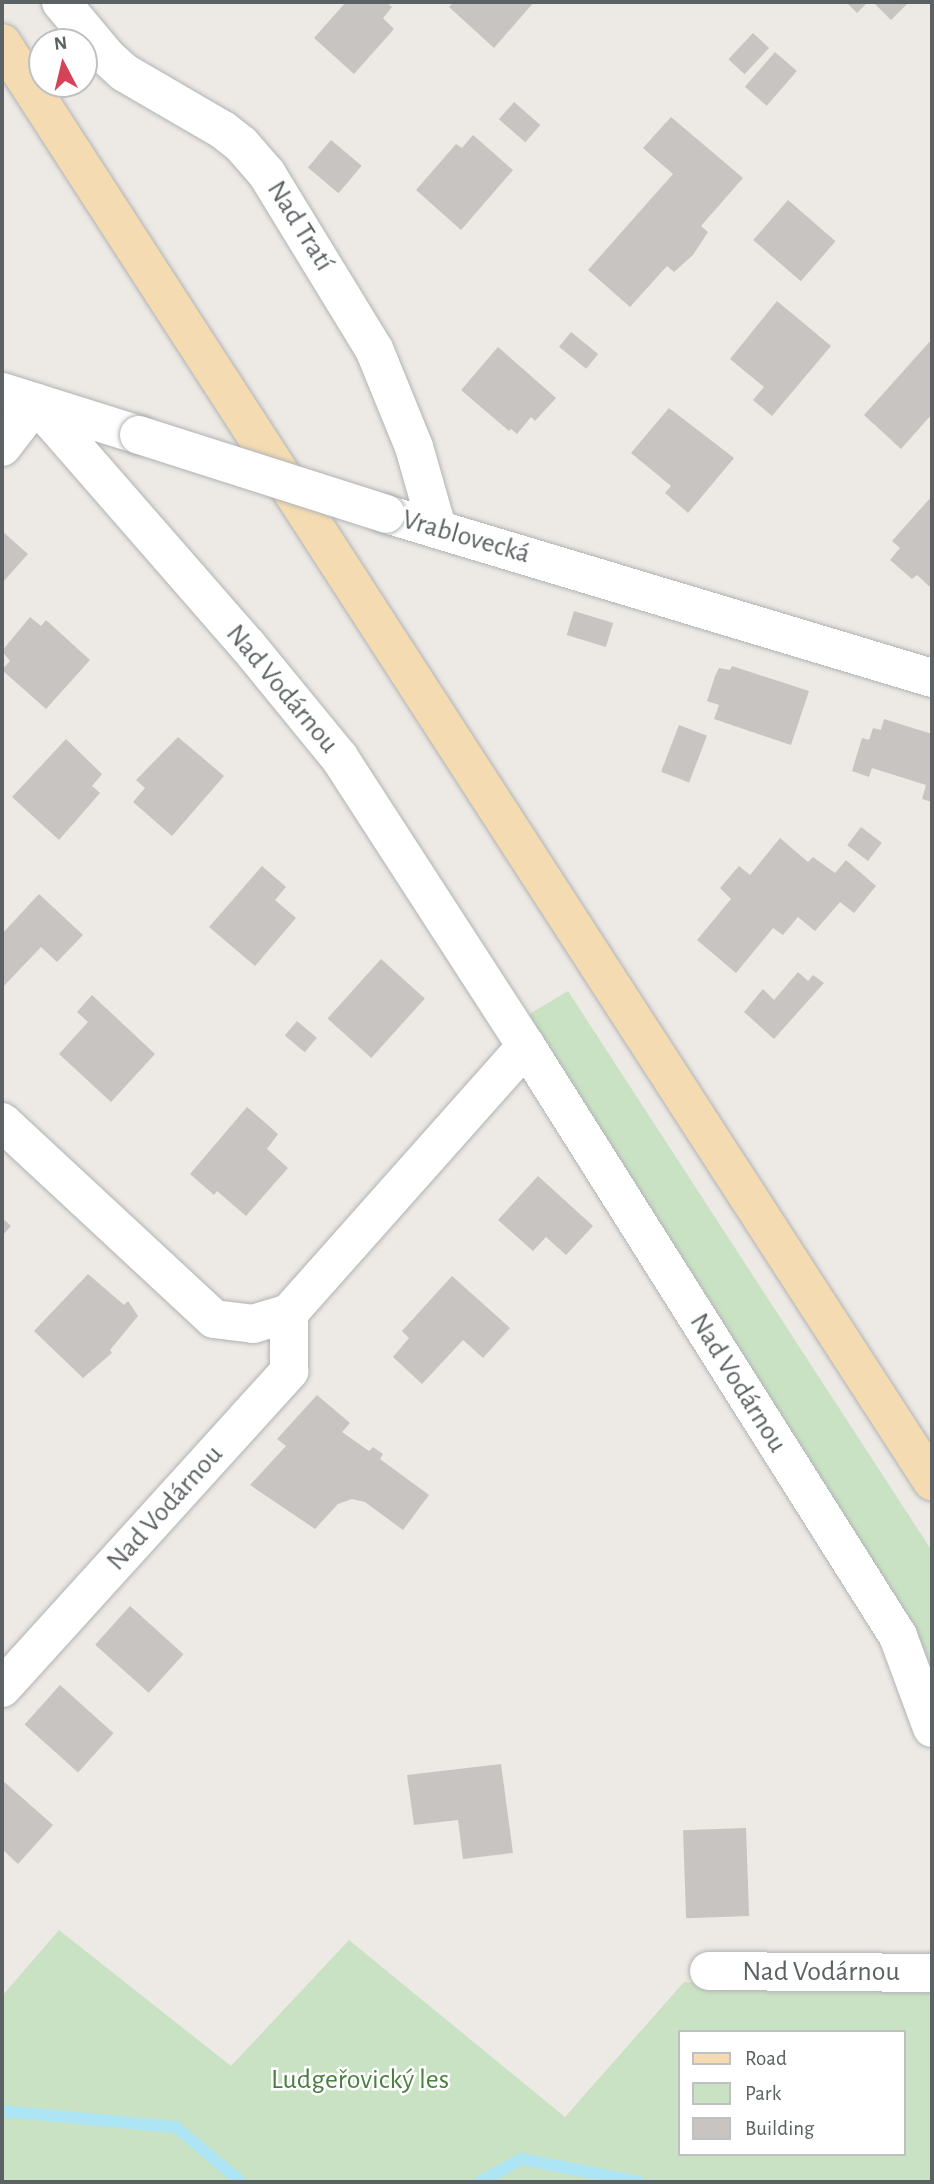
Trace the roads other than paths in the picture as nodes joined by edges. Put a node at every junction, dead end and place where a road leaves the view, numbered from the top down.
1 (61, 2) edge
2 (2, 43) edge
3 (19, 397) edge
4 (2, 447) edge
5 (437, 528) junction
6 (927, 668) edge
7 (526, 1046) junction
8 (2, 1122) edge
9 (289, 1313) junction
10 (932, 1481) edge
11 (2, 1688) edge
12 (932, 1728) edge
13 (709, 1972) dead end
14 (932, 1973) edge

1 - 5 street, Nad Tratí
2 - 10 main road
3 - 4 street
3 - 5 street, Vrablovecká, bridge
3 - 7 street, Nad Vodárnou
5 - 6 street, Vrablovecká
7 - 9 street
7 - 12 street, Nad Vodárnou
8 - 9 street
9 - 11 street, Nad Vodárnou
13 - 14 street, Nad Vodárnou

